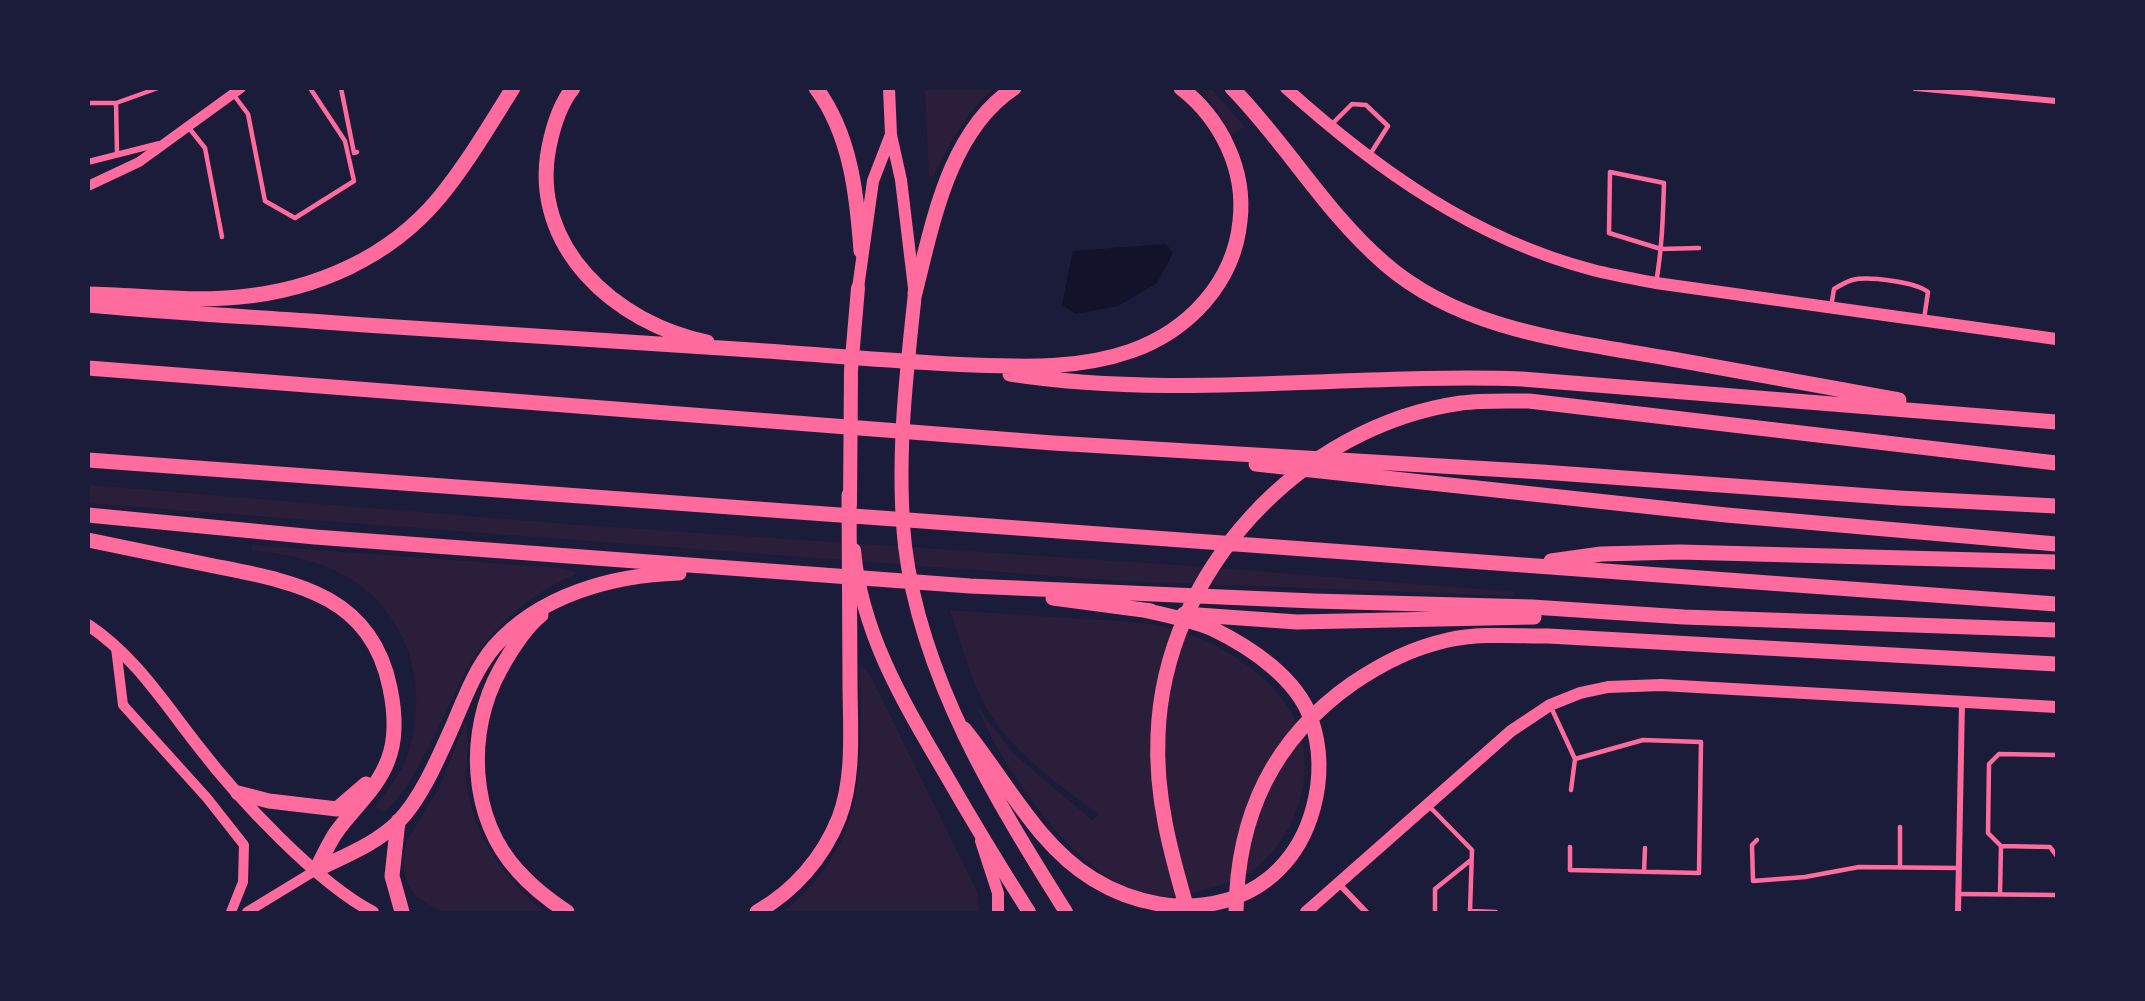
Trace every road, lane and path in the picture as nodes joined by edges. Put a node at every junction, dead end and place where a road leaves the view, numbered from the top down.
1 (137, 88) edge
2 (158, 88) edge
3 (310, 88) edge
4 (341, 88) edge
5 (573, 88) edge
6 (816, 88) edge
7 (889, 88) edge
8 (1014, 88) edge
9 (1180, 88) edge
10 (1232, 88) edge
11 (1286, 88) edge
12 (1915, 88) edge
13 (513, 89) edge
14 (237, 91) edge
15 (137, 97) junction
16 (2056, 101) edge
17 (88, 103) edge
18 (116, 103) junction
19 (1329, 127) junction
20 (189, 128) junction
21 (891, 135) junction
22 (171, 141) junction
23 (357, 152) dead end
24 (117, 153) junction
25 (1368, 158) junction
26 (88, 162) edge
27 (88, 186) edge
28 (222, 237) dead end
29 (1699, 248) dead end
30 (1661, 249) junction
31 (861, 251) junction
32 (1656, 283) junction
33 (858, 288) joint
34 (915, 293) junction
35 (88, 294) edge
36 (88, 305) edge
37 (1832, 307) junction
38 (1924, 321) junction
39 (2056, 339) edge
40 (751, 350) junction
41 (944, 364) junction
42 (88, 368) edge
43 (1979, 415) junction
44 (2056, 422) edge
45 (1053, 443) junction
46 (88, 460) edge
47 (2056, 463) edge
48 (849, 495) junction
49 (2056, 506) edge
50 (88, 515) edge
51 (88, 540) edge
52 (2056, 544) edge
53 (2056, 562) edge
54 (1522, 565) junction
55 (760, 571) junction
56 (970, 586) junction
57 (569, 594) junction
58 (2056, 604) edge
59 (1143, 610) junction
60 (1684, 617) junction
61 (88, 625) edge
62 (2056, 630) edge
63 (116, 648) junction
64 (2056, 664) edge
65 (1962, 702) junction
66 (1550, 705) junction
67 (2056, 707) edge
68 (964, 729) junction
69 (2056, 755) edge
70 (1575, 759) junction
71 (387, 762) junction
72 (1571, 790) dead end
73 (238, 793) junction
74 (1427, 804) junction
75 (398, 821) junction
76 (1900, 827) dead end
77 (979, 834) junction
78 (1757, 840) dead end
79 (2001, 846) junction
80 (1570, 847) dead end
81 (1645, 848) dead end
82 (2056, 855) edge
83 (1472, 860) junction
84 (1900, 867) junction
85 (1959, 868) junction
86 (316, 870) junction
87 (1644, 872) junction
88 (1340, 885) junction
89 (1958, 894) junction
90 (2000, 894) junction
91 (2056, 895) edge
92 (231, 912) edge
93 (247, 912) edge
94 (373, 912) edge
95 (402, 912) edge
96 (567, 912) edge
97 (757, 912) edge
98 (998, 912) edge
99 (1029, 912) edge
100 (1066, 912) edge
101 (1188, 912) edge
102 (1236, 912) edge
103 (1306, 912) edge
104 (1366, 912) edge
105 (1435, 912) edge
106 (1470, 912) edge
107 (1496, 912) edge
108 (1958, 912) edge

1 - 15 lane
2 - 15 lane
3 - 14 lane
4 - 23 lane
5 - 40 highway
6 - 31 highway
7 - 21 main road
8 - 34 highway
9 - 41 highway
10 - 43 highway
11 - 19 main road
12 - 16 street
13 - 35 highway
14 - 20 street
15 - 18 lane
17 - 18 lane
18 - 24 lane
19 - 25 main road
19 - 25 lane
20 - 22 street
20 - 28 lane
21 - 31 main road
21 - 34 main road
22 - 24 street
22 - 27 street
24 - 26 street
25 - 32 main road
29 - 30 lane
30 - 30 lane
30 - 32 lane
31 - 33 main road
32 - 37 main road
33 - 48 main road
34 - 68 main road
36 - 40 highway
37 - 38 main road
37 - 38 lane
38 - 39 main road
40 - 41 highway
41 - 43 highway
42 - 45 highway
43 - 44 highway
45 - 49 highway
45 - 52 highway
46 - 54 highway
47 - 101 highway
48 - 77 main road
48 - 97 highway
50 - 55 highway
51 - 71 highway
53 - 54 highway
54 - 58 highway
55 - 56 highway
55 - 57 highway
56 - 59 highway
56 - 60 highway
57 - 75 highway
57 - 96 highway
59 - 60 highway
59 - 68 highway
60 - 62 highway
61 - 63 main road
63 - 73 main road
63 - 92 street
64 - 102 highway
65 - 66 main road
65 - 67 main road
65 - 85 street
66 - 70 lane
66 - 74 main road
68 - 100 main road
69 - 79 lane
70 - 72 lane
70 - 87 lane
71 - 73 highway
71 - 86 highway
73 - 86 main road
74 - 83 lane
74 - 88 main road
75 - 86 highway
75 - 95 highway
76 - 84 lane
77 - 98 main road
77 - 99 main road
78 - 84 lane
79 - 82 lane
79 - 90 lane
80 - 87 lane
81 - 87 lane
83 - 105 lane
83 - 106 lane
84 - 85 lane
85 - 89 street
86 - 93 street
86 - 94 main road
88 - 103 main road
88 - 104 street
89 - 90 lane
89 - 108 street
90 - 91 lane
106 - 107 lane

